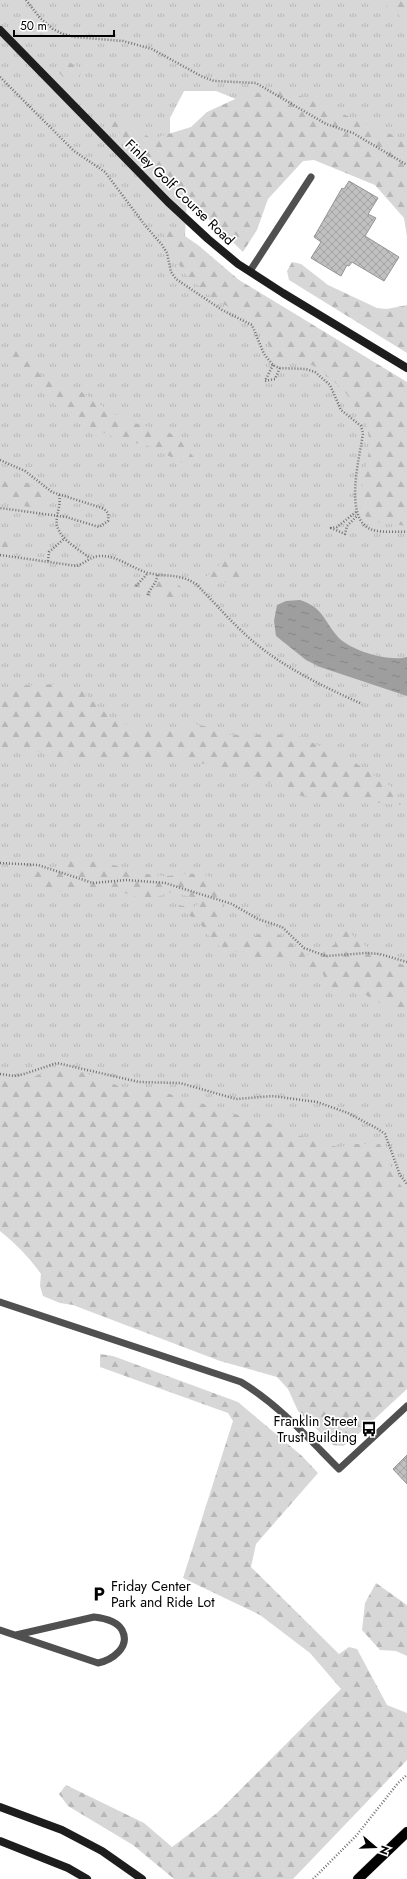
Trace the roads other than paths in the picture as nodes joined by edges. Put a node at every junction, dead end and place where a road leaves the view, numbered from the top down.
1 (0, 30) edge
2 (311, 177) dead end
3 (250, 271) junction
4 (407, 368) edge
5 (0, 1302) edge
6 (407, 1406) edge
7 (0, 1630) edge
8 (16, 1635) junction
9 (0, 1807) edge
10 (407, 1832) edge
11 (0, 1841) edge
12 (87, 1879) edge
13 (142, 1879) edge
14 (358, 1879) edge

1 - 3 street, Finley Golf Course Road
2 - 3 lane
3 - 4 street, Finley Golf Course Road
5 - 6 lane
7 - 8 lane
8 - 8 lane
9 - 13 street
10 - 14 main road
11 - 12 street

